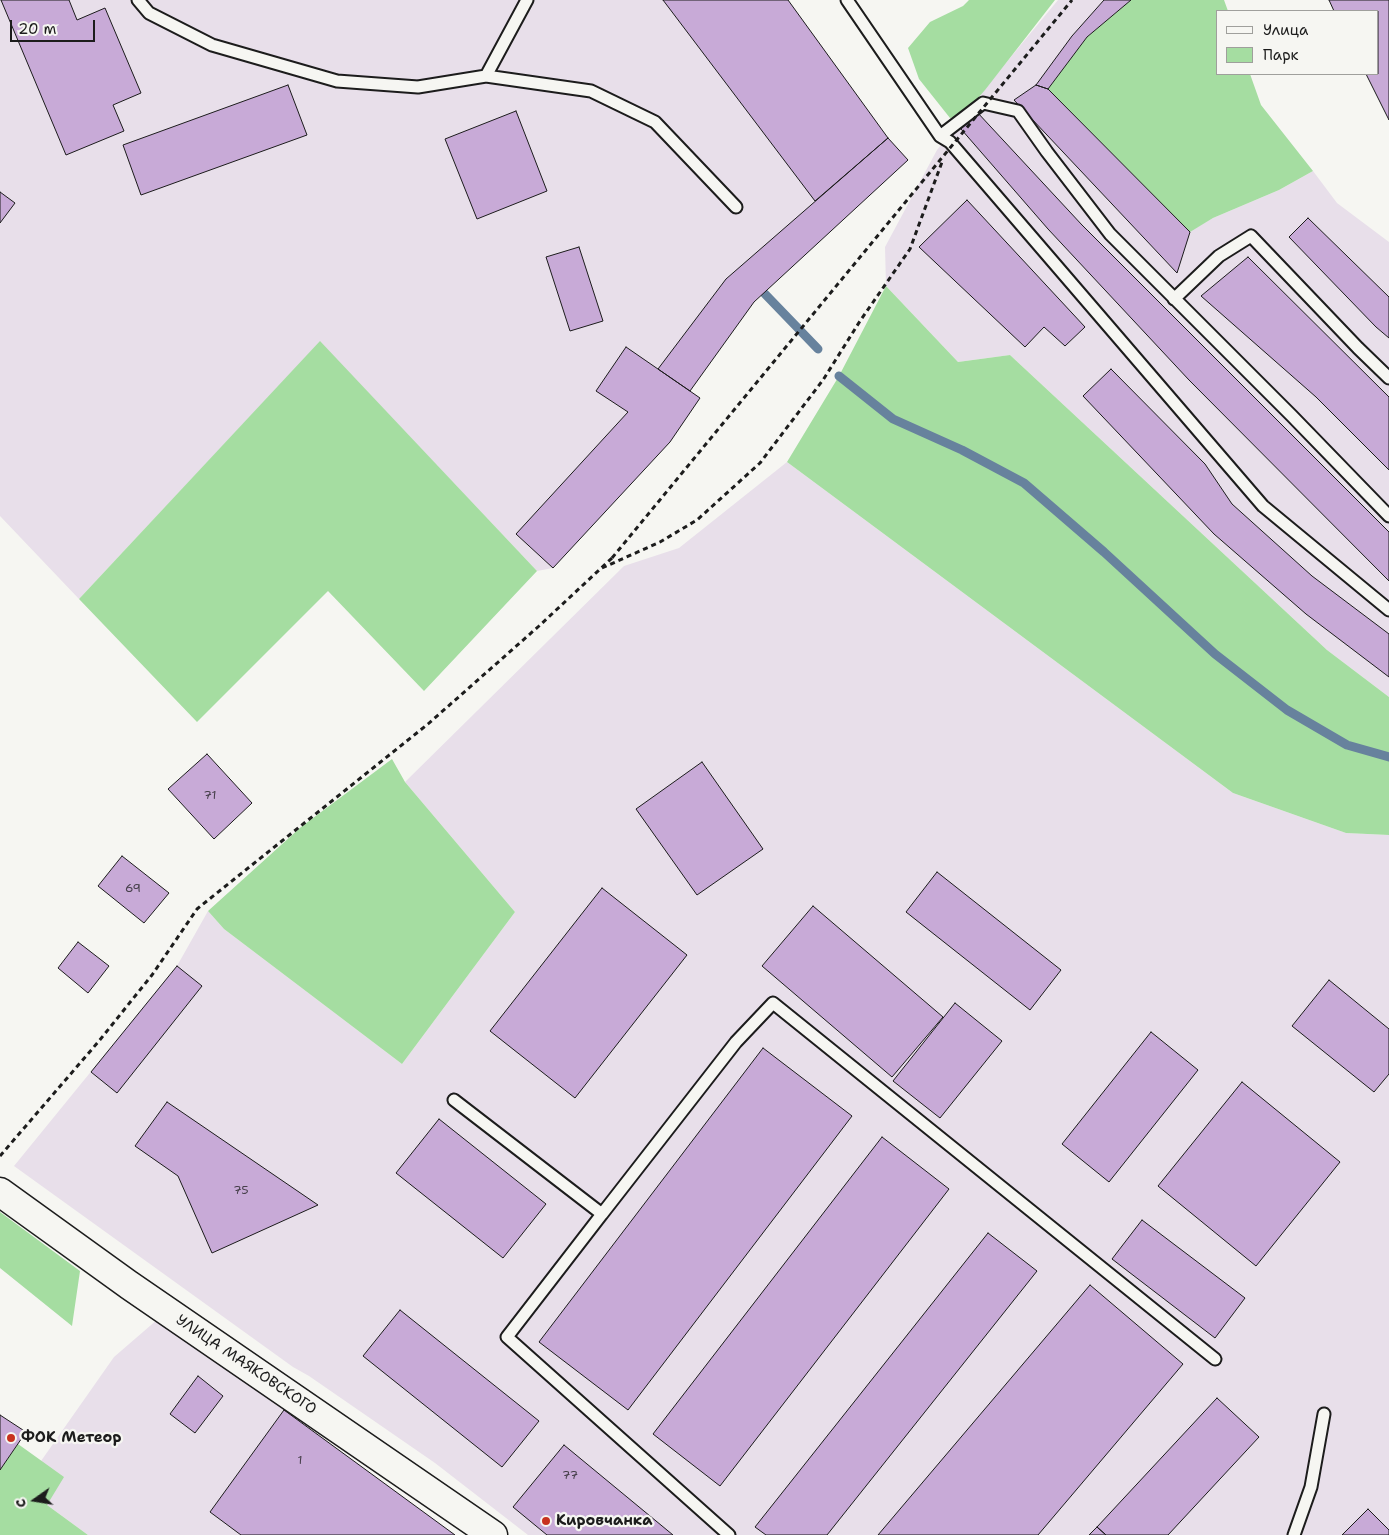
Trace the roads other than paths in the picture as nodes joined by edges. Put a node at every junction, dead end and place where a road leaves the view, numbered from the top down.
1 (138, 0) edge
2 (527, 0) edge
3 (847, 0) edge
4 (486, 76) junction
5 (945, 139) junction
6 (736, 207) dead end
7 (1174, 298) junction
8 (1389, 378) edge
9 (1389, 516) edge
10 (1389, 610) edge
11 (454, 1100) dead end
12 (0, 1192) edge
13 (602, 1214) junction
14 (1215, 1359) dead end
15 (1324, 1414) dead end
16 (493, 1535) edge
17 (729, 1535) edge
18 (1294, 1535) edge

1 - 4 lane
2 - 4 lane
3 - 5 lane
4 - 6 lane
5 - 7 lane
5 - 10 lane
7 - 8 lane
7 - 9 lane
11 - 13 lane
12 - 16 street, УЛИЦА МАЯКОВСКОГО
13 - 14 lane
13 - 17 lane
15 - 18 lane

